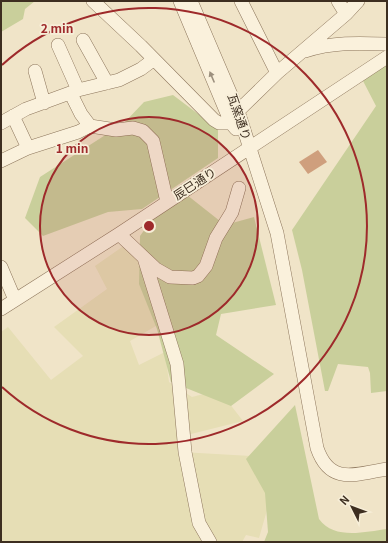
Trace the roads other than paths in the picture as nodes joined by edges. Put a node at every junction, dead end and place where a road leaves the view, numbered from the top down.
1 (93, 1) edge
2 (180, 1) edge
3 (191, 1) edge
4 (241, 1) edge
5 (338, 1) edge
6 (358, 1) edge
7 (346, 14) junction
8 (82, 40) dead end
9 (387, 44) edge
10 (58, 45) dead end
11 (300, 52) junction
12 (387, 57) edge
13 (153, 60) junction
14 (35, 71) dead end
15 (277, 73) junction
16 (107, 83) junction
17 (74, 92) junction
18 (44, 103) junction
19 (238, 111) junction
20 (13, 116) junction
21 (1, 122) edge
22 (232, 123) junction
23 (90, 126) junction
24 (28, 148) junction
25 (250, 148) junction
26 (1, 161) edge
27 (239, 188) dead end
28 (167, 202) junction
29 (119, 234) junction
30 (144, 258) junction
31 (1, 267) edge
32 (15, 300) junction
33 (1, 309) edge
34 (387, 469) edge
35 (210, 542) edge

1 - 13 street
22 -> 2 street, 瓦窯通り
3 - 19 street, 瓦窯通り
4 - 15 street
5 - 7 street
6 - 7 street
7 - 11 street
8 - 16 street
9 - 11 street
10 - 17 street
11 - 15 street
12 - 25 street, 辰巳通り
13 - 16 street
13 - 22 street
14 - 18 street
15 - 19 street
16 - 17 street
17 - 18 street
17 - 23 street
18 - 20 street
19 - 25 street, 瓦窯通り
20 - 21 street
20 - 24 street
22 - 25 street, 瓦窯通り
23 - 24 street
23 - 28 street
24 - 26 street
25 - 28 street, 辰巳通り
25 - 34 street
27 - 30 street
28 - 29 street, 辰巳通り
29 - 30 street
29 - 32 street, 辰巳通り
30 - 35 street
31 - 32 street
32 - 33 street, 辰巳通り

